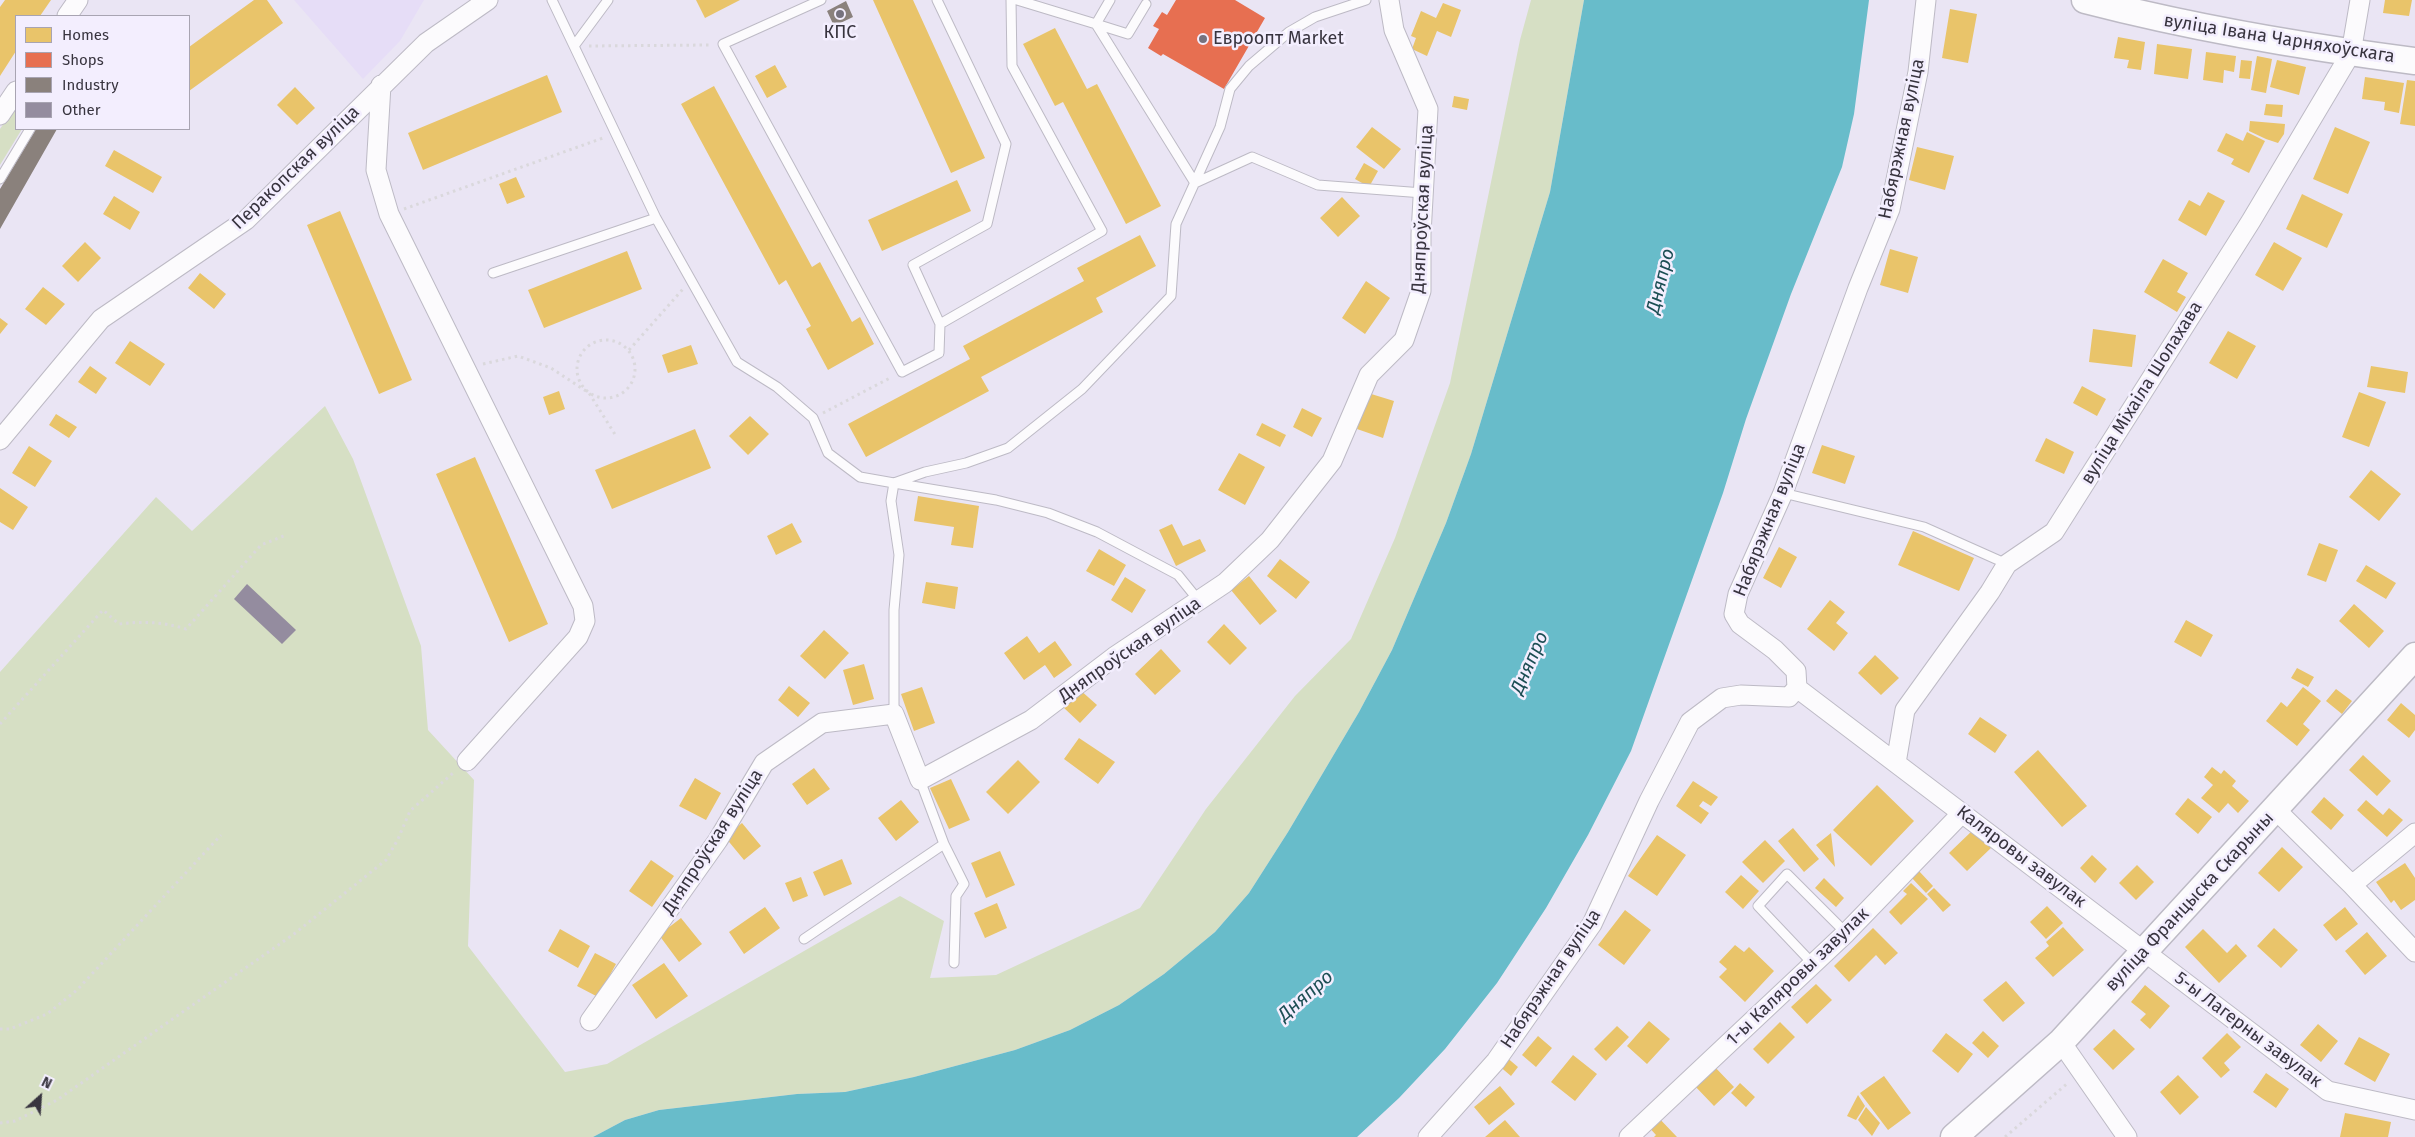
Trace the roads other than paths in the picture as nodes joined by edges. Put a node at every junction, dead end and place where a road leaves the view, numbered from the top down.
1 (78, 0) edge
2 (488, 0) edge
3 (552, 0) edge
4 (608, 0) edge
5 (821, 0) edge
6 (937, 0) edge
7 (1011, 0) edge
8 (1017, 0) edge
9 (1110, 0) edge
10 (1366, 0) edge
11 (1389, 0) edge
12 (1926, 0) edge
13 (2085, 0) edge
14 (2360, 0) edge
15 (1146, 4) dead end
16 (68, 15) edge
17 (1096, 24) junction
18 (574, 46) junction
19 (2351, 53) junction
20 (2415, 61) edge
21 (382, 86) junction
22 (15, 92) edge
23 (0, 115) edge
24 (29, 130) edge
25 (0, 179) edge
26 (1196, 183) junction
27 (1423, 193) junction
28 (656, 218) junction
29 (493, 273) dead end
30 (940, 324) junction
31 (0, 440) edge
32 (894, 483) junction
33 (1783, 493) junction
34 (2007, 564) junction
35 (1200, 602) junction
36 (2415, 656) edge
37 (1797, 688) junction
38 (894, 714) junction
39 (467, 761) road end
40 (1896, 763) junction
41 (920, 780) junction
42 (2275, 810) junction
43 (1962, 813) junction
44 (2415, 833) edge
45 (944, 844) junction
46 (2352, 885) junction
47 (1846, 933) junction
48 (804, 939) dead end
49 (2144, 952) junction
50 (2415, 952) edge
51 (954, 963) dead end
52 (1812, 964) junction
53 (590, 1021) dead end
54 (2061, 1042) junction
55 (2415, 1110) edge
56 (1428, 1137) edge
57 (1629, 1137) edge
58 (1954, 1137) edge
59 (2127, 1137) edge

1 - 16 street
2 - 21 street, Перакопская вуліца
3 - 18 lane
4 - 18 lane
5 - 30 lane
6 - 30 lane
7 - 30 lane
8 - 17 lane
9 - 17 lane
10 - 26 lane
11 - 27 street, Дняпроўская вуліца
12 - 33 street, Набярэжная вуліца
13 - 19 main road, вуліца Івана Чарняхоўскага
14 - 19 street, вуліца Міхаіла Шолахава
15 - 17 lane
17 - 26 lane
18 - 28 lane
19 - 20 main road, вуліца Івана Чарняхоўскага
19 - 34 street, вуліца Міхаіла Шолахава
21 - 31 street, Перакопская вуліца
21 - 39 street
22 - 23 street
24 - 25 lane
26 - 27 lane
26 - 32 lane
27 - 35 street, Дняпроўская вуліца
28 - 29 lane
28 - 32 lane
32 - 35 lane
32 - 38 lane
33 - 34 lane
33 - 37 street, Набярэжная вуліца
34 - 40 street, вуліца Міхаіла Шолахава
35 - 41 street, Дняпроўская вуліца
36 - 42 main road, вуліца Францыска Скарыны
37 - 40 street, Каляровы завулак
37 - 56 street, Набярэжная вуліца
38 - 41 street
38 - 53 street, Дняпроўская вуліца
40 - 43 street, Каляровы завулак
41 - 45 lane
42 - 46 street
42 - 49 main road, вуліца Францыска Скарыны
43 - 47 street, 1-ы Каляровы завулак
43 - 49 street, Каляровы завулак
44 - 46 street
45 - 48 lane
45 - 51 lane
46 - 50 street
47 - 52 street, 1-ы Каляровы завулак
47 - 52 lane
49 - 54 main road, вуліца Францыска Скарыны
49 - 55 street, 5-ы Лагерны завулак
52 - 57 street, 1-ы Каляровы завулак
54 - 58 main road, вуліца Францыска Скарыны
54 - 59 street

